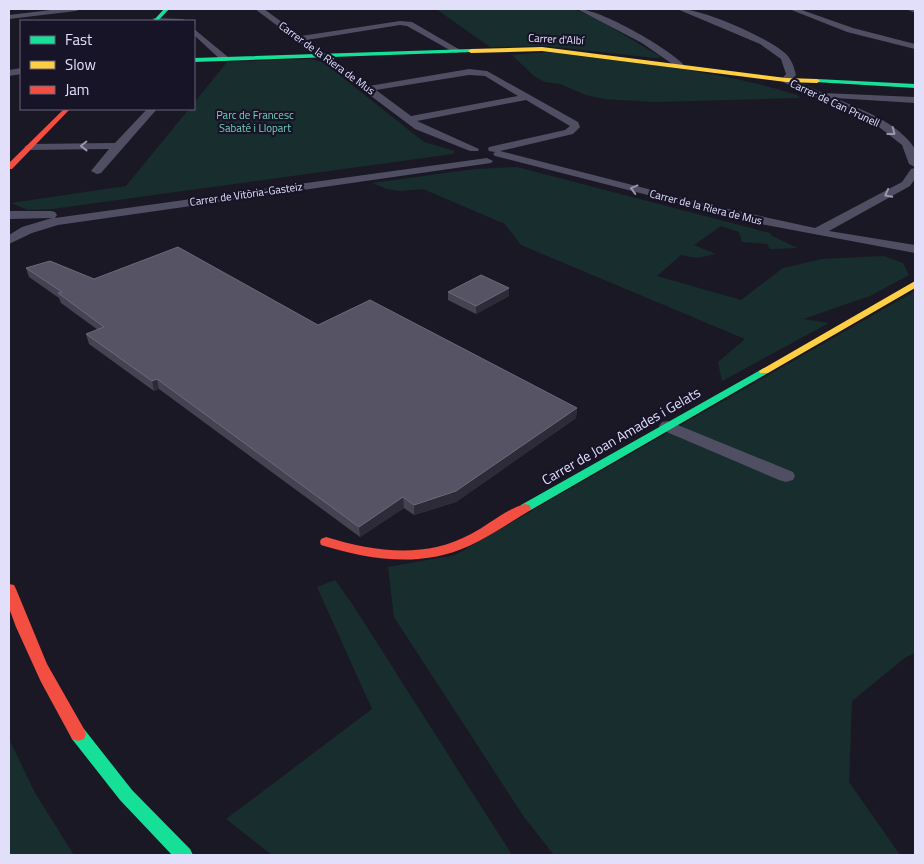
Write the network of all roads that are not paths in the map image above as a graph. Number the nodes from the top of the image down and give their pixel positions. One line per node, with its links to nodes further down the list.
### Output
1 (76, 9): 7 (street)
2 (258, 9): 13 (street, Carrer de la Riera de Mus)
3 (581, 9): 19 (street)
4 (681, 9): 20 (street, Carrer de Can Prunell)
5 (793, 9): 14 (street)
6 (910, 9): 8 (street)
7 (43, 11): 10 (street)
8 (915, 11)
9 (157, 16): 11 (street)
10 (9, 17)
11 (178, 20)
12 (195, 32): 17 (street)
13 (300, 39): 15 (street); 16 (street, Carrer de la Riera de Mus)
14 (915, 47)
15 (458, 51): 16 (street, Carrer d'Albí); 19 (street, Carrer d'Albí)
16 (324, 56): 17 (street, Carrer d'Albí); 22 (street, Carrer de la Riera de Mus)
17 (225, 59): 18 (street, Carrer d'Albí)
18 (195, 61)
19 (681, 66): 20 (street, Carrer d'Albí)
20 (786, 80): 21 (street, Carrer d'Albí); 23 (street, Carrer de Can Prunell)
21 (915, 86)
22 (367, 89): 24 (street); 28 (street, Carrer de la Riera de Mus)
23 (815, 94): 25 (street); 33 (street, Carrer de Can Prunell, one-way to 33)
24 (527, 97): 28 (street); 32 (street)
25 (915, 100)
26 (66, 110): 30 (street)
27 (151, 110): 29 (street)
28 (411, 119): 31 (street, Carrer de la Riera de Mus)
29 (118, 146): 30 (street, one-way to 30); 35 (street)
30 (29, 147): 34 (street)
31 (471, 153): 32 (street, Carrer de la Riera de Mus); 37 (street, Carrer de Vitòria-Gasteiz)
32 (493, 155): 38 (street, Carrer de la Riera de Mus, one-way to 32); 39 (street, Carrer de Vitòria-Gasteiz)
33 (915, 162)
34 (9, 167)
35 (97, 171)
36 (915, 171): 38 (street, one-way to 38)
37 (9, 215)
38 (817, 232): 40 (street, Carrer de la Riera de Mus)
39 (9, 240)
40 (915, 249)
41 (915, 284): 42 (street, Carrer de Joan Amades i Gelats)
42 (668, 426): 43 (street); 44 (street, Carrer de Joan Amades i Gelats)
43 (786, 476)
44 (326, 542)
45 (9, 589): 46 (street)
46 (184, 855)

